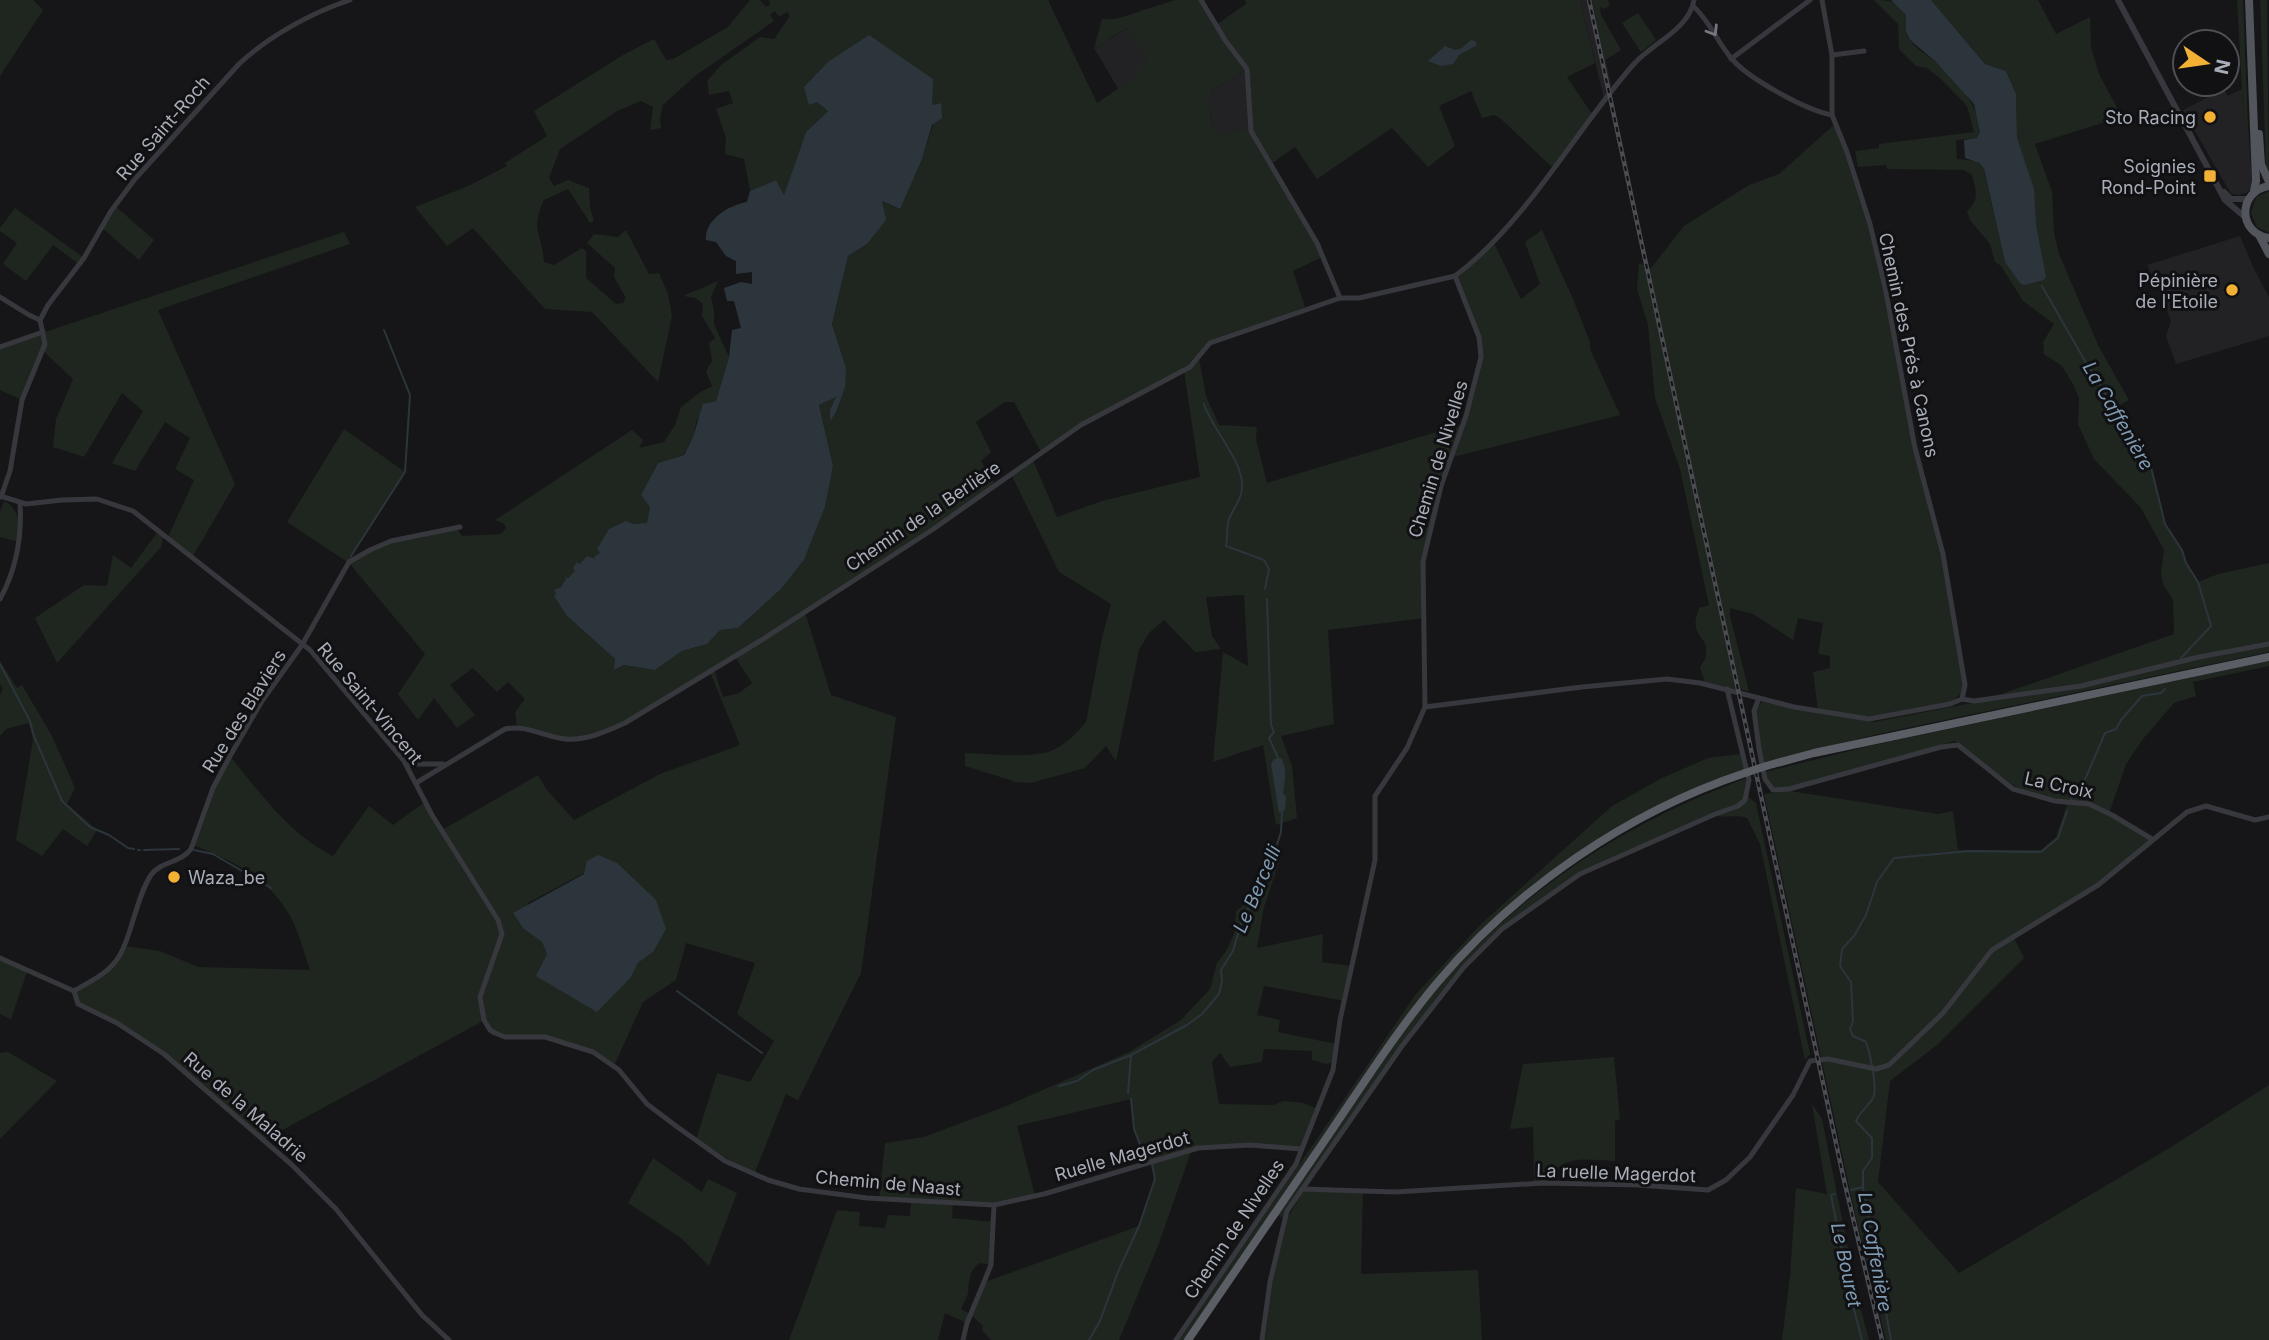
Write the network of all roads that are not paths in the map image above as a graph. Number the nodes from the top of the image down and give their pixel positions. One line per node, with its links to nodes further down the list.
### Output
1 (350, 0): 23 (street, Rue Saint-Roch)
2 (1201, 0): 22 (street)
3 (1810, 0): 11 (street)
4 (1822, 0): 10 (street, Chemin des Prés à Canons)
5 (2120, 0): 15 (street); 16 (street)
6 (2249, 0): 14 (main road)
7 (2254, 0): 13 (main road)
8 (1694, 3): 11 (street, one-way to 11); 20 (street)
9 (1864, 51): 10 (street)
10 (1832, 55): 12 (street, Chemin des Prés à Canons)
11 (1731, 59): 12 (street)
12 (1832, 115): 35 (street, Chemin des Prés à Canons)
13 (2269, 184): 14 (main road)
14 (2254, 191): 15 (main road)
15 (2248, 199): 16 (main road)
16 (2246, 218): 17 (main road)
17 (2259, 235): 18 (main road); 19 (main road)
18 (2269, 237)
19 (2269, 254)
20 (1455, 276): 22 (street, Chemin de la Berlière); 36 (street, Chemin de Nivelles)
21 (0, 297): 23 (street)
22 (1340, 298): 38 (street, Chemin de la Berlière)
23 (40, 320): 24 (street)
24 (43, 332): 25 (street); 26 (street)
25 (0, 348)
26 (1, 497): 27 (street, Rue Saint-Vincent)
27 (20, 503): 29 (street); 31 (street, Rue Saint-Vincent)
28 (460, 527): 31 (street, Rue des Blaviers)
29 (0, 599)
30 (2269, 644): 35 (street)
31 (302, 645): 37 (street, Rue Saint-Vincent); 45 (street, Rue des Blaviers)
32 (2269, 657): 53 (highway, bridge)
33 (1727, 689): 34 (street); 36 (street); 48 (street, Chemin de Nivelles)
34 (1759, 698): 35 (street); 43 (street, La Croix)
35 (1962, 699)
36 (1425, 707): 47 (street, Chemin de Nivelles)
37 (406, 764): 39 (street); 41 (street, Rue Saint-Vincent)
38 (446, 764): 39 (street); 40 (street, Chemin de la Berlière)
39 (416, 765): 40 (street)
40 (423, 779): 41 (street, Chemin de la Berlière)
41 (416, 783): 46 (street, Rue Saint-Vincent)
42 (2269, 817): 43 (street)
43 (2152, 839): 48 (street, La ruelle Magerdot)
44 (0, 958): 45 (street, Rue de la Maladrie)
45 (75, 990): 50 (street, Rue de la Maladrie)
46 (632, 1083): 49 (street, Chemin de Naast)
47 (1301, 1149): 49 (street, Ruelle Magerdot); 52 (street, Chemin de Nivelles)
48 (1302, 1189): 54 (street, Chemin de Nivelles)
49 (994, 1205): 51 (street)
50 (449, 1340)
51 (963, 1340)
52 (1176, 1340)
53 (1188, 1340)
54 (1262, 1340)

